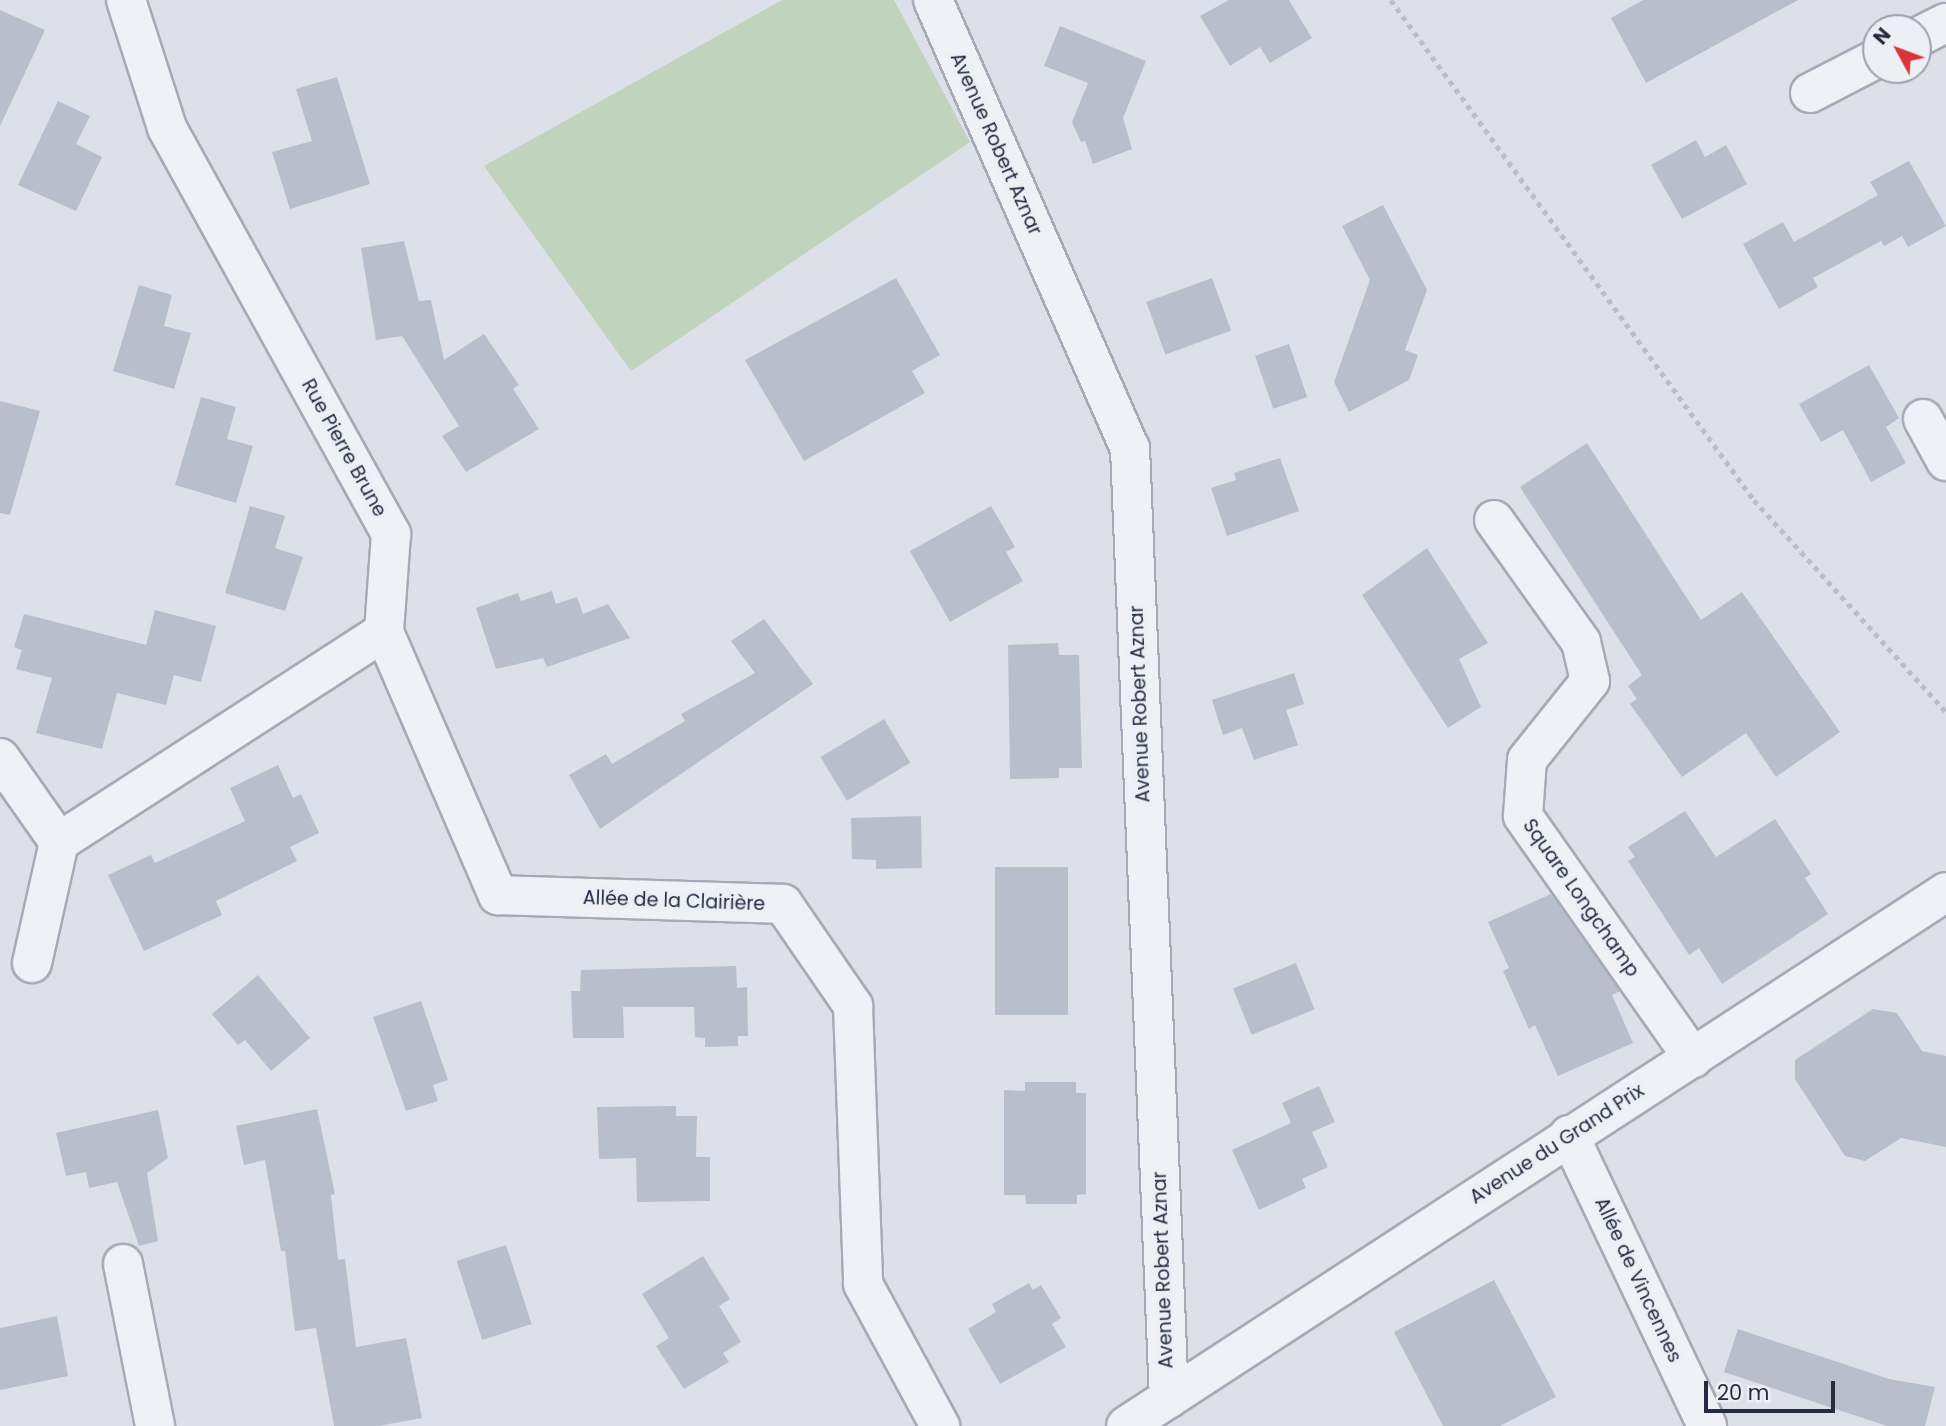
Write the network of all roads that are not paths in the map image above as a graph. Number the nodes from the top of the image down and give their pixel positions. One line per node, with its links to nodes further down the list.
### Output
1 (126, 0): 8 (street, Rue Pierre Brune)
2 (933, 0): 16 (street, Avenue Robert Aznar)
3 (1862, 66): 4 (street)
4 (1810, 93)
5 (1923, 419): 6 (street)
6 (1946, 461)
7 (1494, 520): 13 (street, Square Longchamp)
8 (384, 632): 10 (street); 18 (street, Allée de la Clairière)
9 (0, 758): 10 (street)
10 (59, 842): 12 (street)
11 (1946, 892): 13 (street, Avenue du Grand Prix)
12 (32, 963)
13 (1693, 1058): 14 (street, Avenue du Grand Prix)
14 (1569, 1135): 16 (street, Avenue du Grand Prix); 20 (street, Allée de Vincennes)
15 (123, 1264): 17 (street)
16 (1168, 1398): 19 (street)
17 (155, 1426)
18 (940, 1426)
19 (1126, 1426)
20 (1707, 1426)

